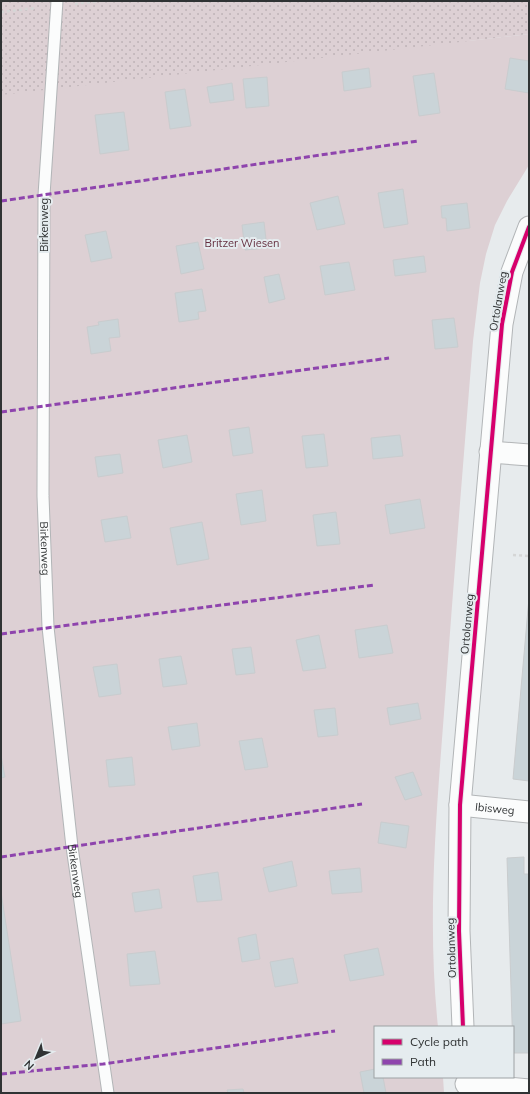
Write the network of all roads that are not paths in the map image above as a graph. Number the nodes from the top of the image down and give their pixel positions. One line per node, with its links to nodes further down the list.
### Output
1 (57, 4): 10 (lane, Birkenweg)
2 (529, 227): 3 (street, Ortolanweg)
3 (490, 452): 4 (street); 5 (street, Ortolanweg)
4 (529, 456)
5 (460, 805): 6 (street, Ibisweg); 7 (street, Ortolanweg)
6 (529, 812)
7 (463, 1026)
8 (466, 1085): 9 (street)
9 (529, 1090)
10 (108, 1093)

